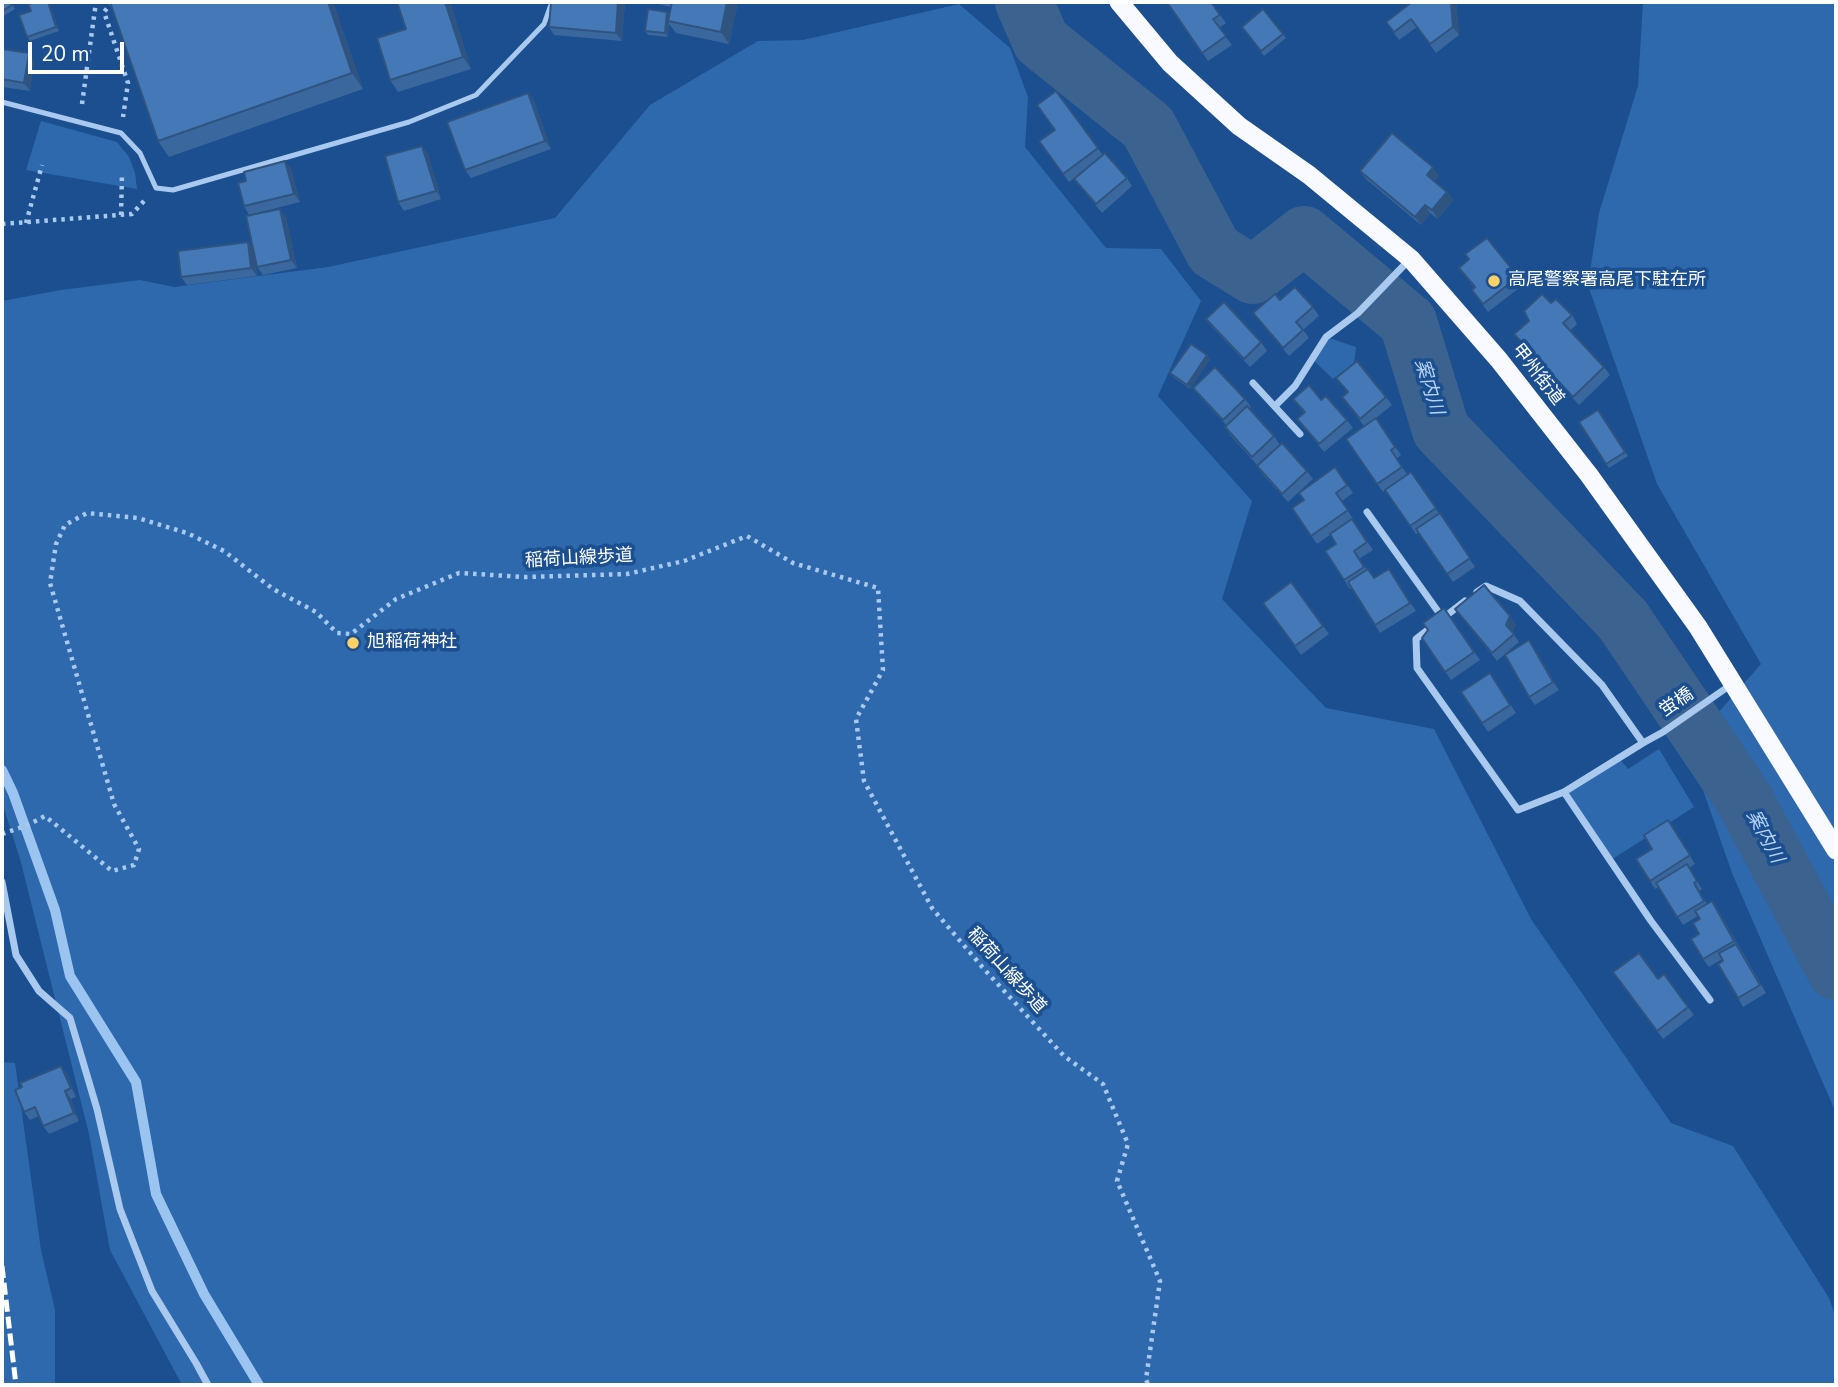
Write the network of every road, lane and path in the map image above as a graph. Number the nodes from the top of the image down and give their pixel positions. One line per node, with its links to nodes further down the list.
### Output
1 (96, 2): 6 (path)
2 (112, 2): 7 (path)
3 (552, 2): 10 (lane)
4 (1119, 2): 14 (highway, 甲州街道)
5 (2, 102): 6 (lane)
6 (80, 122): 7 (lane)
7 (121, 133): 10 (lane)
8 (42, 165): 13 (path)
9 (122, 174): 11 (path)
10 (156, 188): 11 (path)
11 (121, 215): 13 (path)
12 (2, 223): 13 (path)
13 (26, 223)
14 (1411, 259): 16 (street); 20 (highway, 甲州街道)
15 (1253, 383): 16 (street)
16 (1275, 407): 17 (street)
17 (1300, 434)
18 (1367, 512): 19 (street)
19 (1443, 618): 21 (street); 22 (street, 蛍橋)
20 (1732, 684): 21 (street, 蛍橋); 24 (highway, 甲州街道)
21 (1643, 743): 22 (street, 蛍橋)
22 (1564, 792): 26 (street)
23 (2, 834): 28 (path, 稲荷山線歩道)
24 (1836, 850)
25 (2, 882): 27 (street)
26 (1710, 1000)
27 (208, 1385)
28 (1148, 1385)

